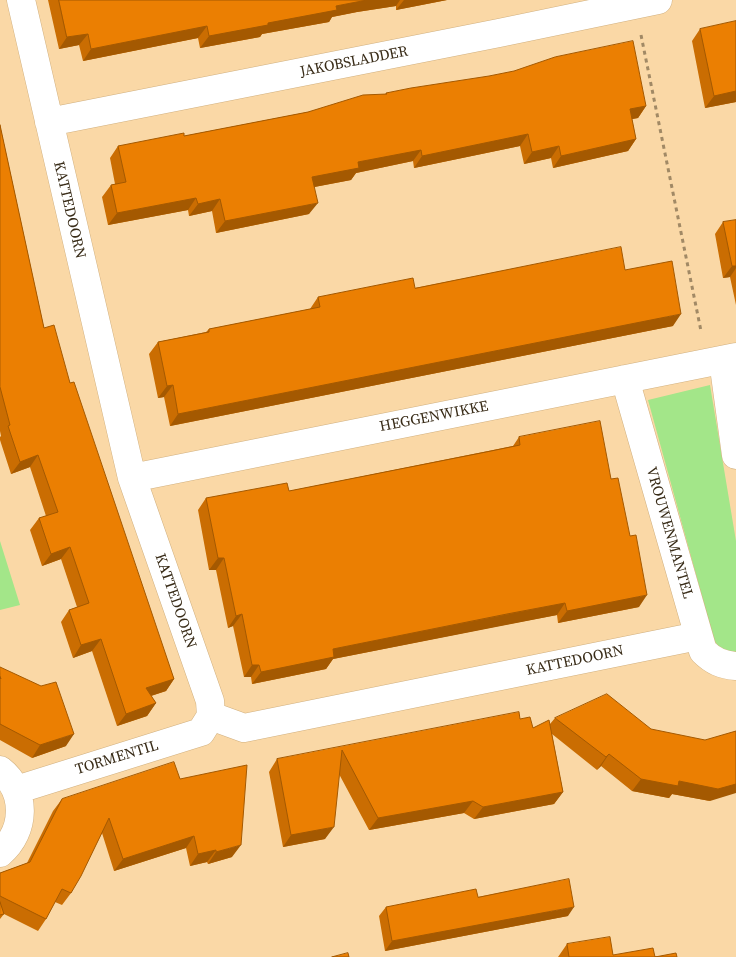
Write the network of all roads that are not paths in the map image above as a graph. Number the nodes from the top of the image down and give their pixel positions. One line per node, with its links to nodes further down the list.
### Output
1 (21, 0): 3 (street, KATTEDOORN)
2 (642, 2): 3 (street, JAKOBSLADDER)
3 (49, 122): 7 (street, KATTEDOORN)
4 (722, 360): 5 (street, HEGGENWIKKE); 6 (street)
5 (625, 379): 7 (street, HEGGENWIKKE); 8 (street, VROUWENMANTEL)
6 (736, 455)
7 (132, 478): 10 (street, KATTEDOORN)
8 (698, 636): 9 (street, VROUWENMANTEL); 10 (street, KATTEDOORN)
9 (736, 666)
10 (210, 716): 11 (street, TORMENTIL)
11 (8, 780): 12 (street, TORMENTIL)
12 (0, 853)

